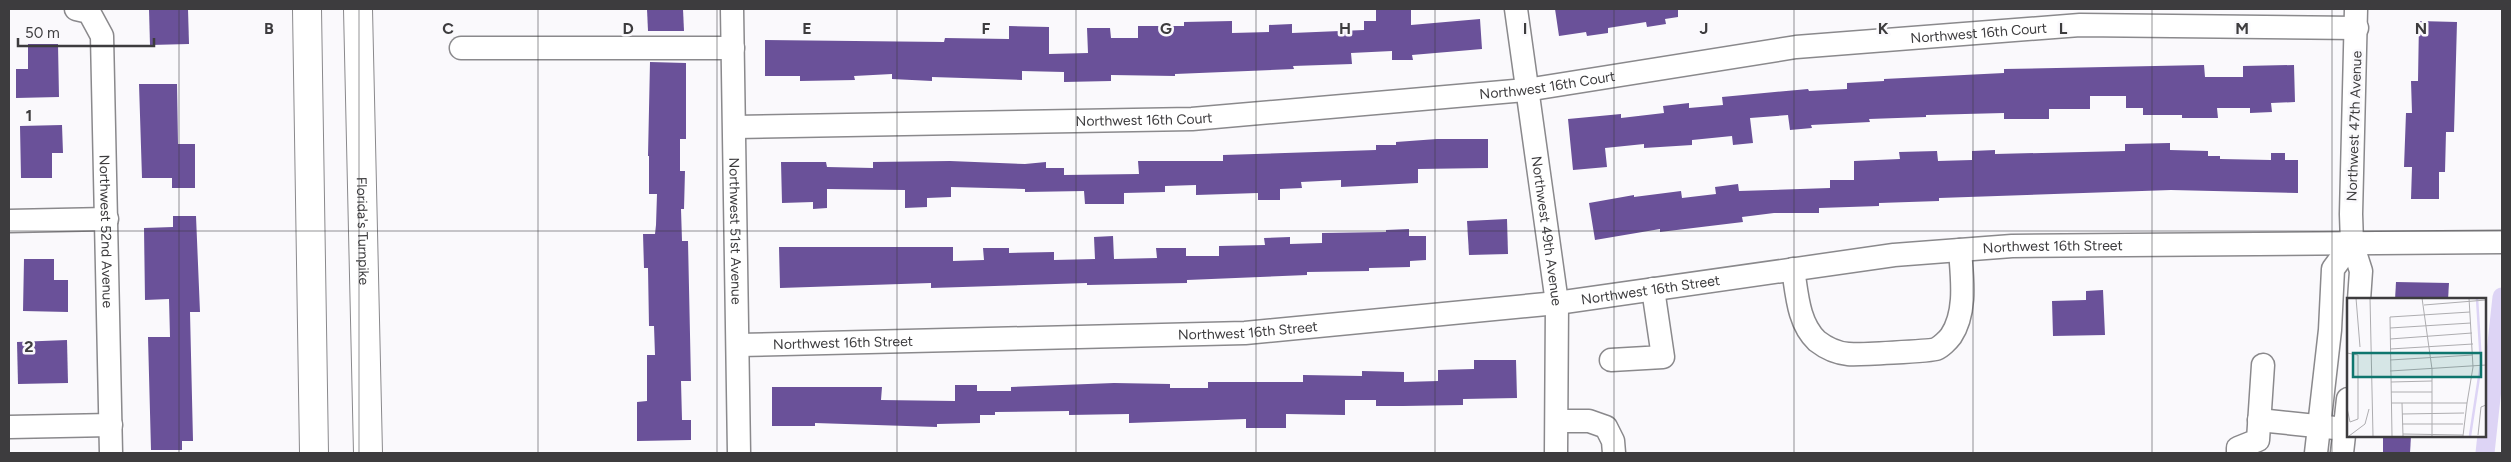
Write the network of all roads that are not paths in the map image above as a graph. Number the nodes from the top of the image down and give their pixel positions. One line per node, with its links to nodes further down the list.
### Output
1 (307, 9): 31 (highway)
2 (358, 9): 32 (highway, Florida's Turnpike)
3 (732, 9): 8 (street, Northwest 51st Avenue)
4 (1516, 9): 9 (street, Northwest 49th Avenue)
5 (82, 11): 11 (street, Northwest 52nd Avenue)
6 (2357, 18): 9 (street, Northwest 16th Court); 14 (street, Northwest 47th Avenue)
7 (461, 48): 8 (street)
8 (733, 48): 10 (street, Northwest 51st Avenue)
9 (1526, 90): 10 (street, Northwest 16th Court); 19 (street, Northwest 49th Avenue)
10 (736, 127): 20 (street, Northwest 51st Avenue)
11 (107, 219): 12 (street); 25 (street, Northwest 52nd Avenue)
12 (9, 221)
13 (2502, 242): 14 (street, Northwest 16th Street)
14 (2352, 243): 15 (street, Northwest 16th Street); 18 (street, Northwest 47th Avenue); 27 (street)
15 (1960, 250): 16 (street, Northwest 16th Street); 16 (street)
16 (1793, 270): 17 (street, Northwest 16th Street)
17 (1653, 289): 19 (street, Northwest 16th Street); 21 (street)
18 (2359, 298)
19 (1557, 303): 20 (street, Northwest 16th Street); 24 (street, Northwest 49th Avenue)
20 (738, 346): 33 (street, Northwest 51st Avenue)
21 (1611, 360)
22 (2263, 364): 29 (street)
23 (2347, 409): 28 (street)
24 (1556, 421): 34 (street, Northwest 49th Avenue); 35 (street)
25 (111, 424): 26 (street); 30 (street, Northwest 52nd Avenue)
26 (9, 427)
27 (2320, 427): 28 (street); 29 (street); 37 (street)
28 (2345, 429): 38 (street)
29 (2261, 438): 36 (street)
30 (111, 453)
31 (314, 453)
32 (368, 453)
33 (739, 453)
34 (1556, 453)
35 (1614, 453)
36 (2238, 453)
37 (2316, 453)
38 (2342, 453)

